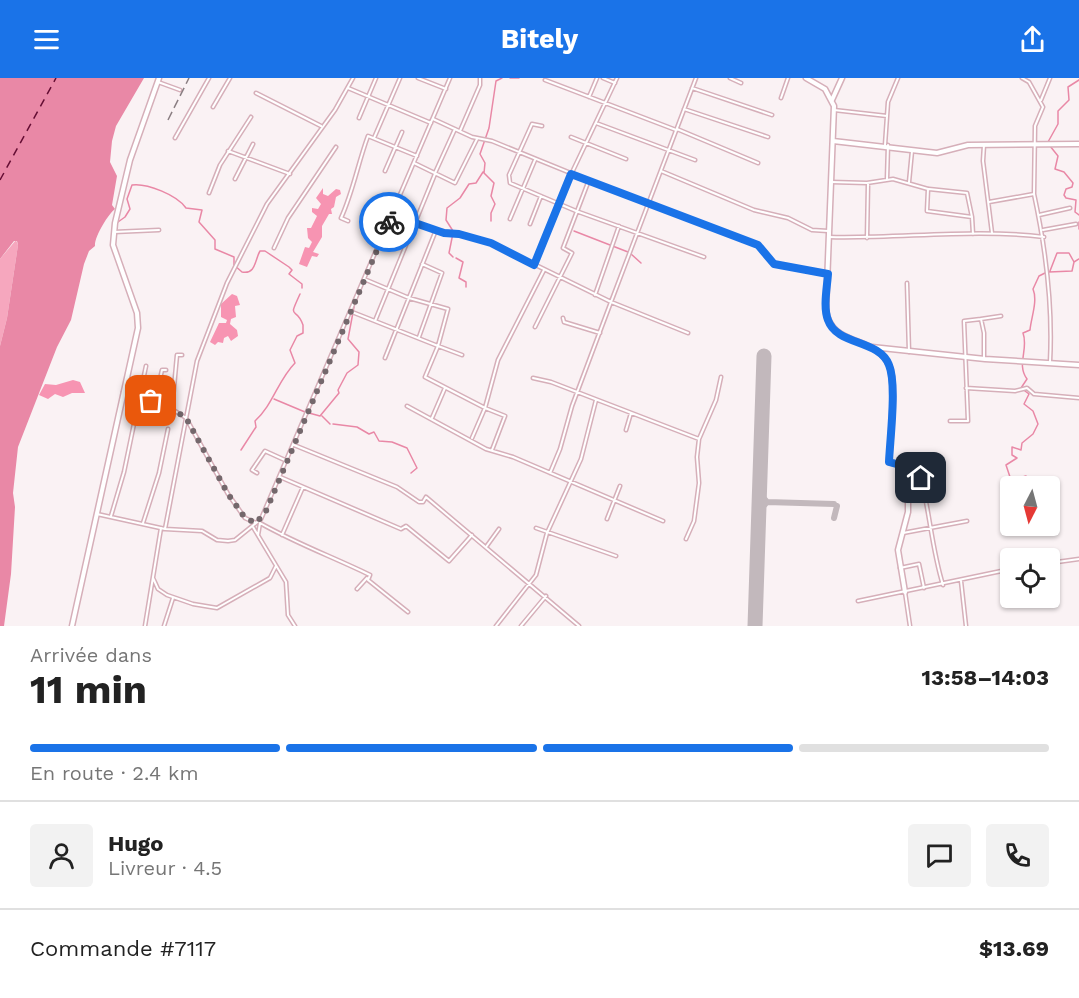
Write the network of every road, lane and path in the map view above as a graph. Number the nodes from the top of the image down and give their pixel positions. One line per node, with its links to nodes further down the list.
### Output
1 (209, 78): 54 (street)
2 (230, 78): 37 (street)
3 (353, 78): 25 (street)
4 (376, 78): 30 (street)
5 (400, 78): 36 (street)
6 (418, 78): 20 (street)
7 (450, 78): 28 (street)
8 (480, 78): 50 (street)
9 (597, 78): 31 (street)
10 (603, 78): 23 (street)
11 (617, 78): 23 (street)
12 (696, 78): 26 (street)
13 (730, 78): 24 (street)
14 (788, 78): 32 (street)
15 (806, 78): 33 (street)
16 (842, 78): 33 (street)
17 (898, 78): 41 (street)
18 (1022, 78): 34 (street)
19 (1050, 78): 34 (street)
20 (424, 79): 28 (street)
21 (158, 80): 27 (street); 110 (street)
22 (545, 80): 31 (street)
23 (615, 83): 35 (street)
24 (741, 83)
25 (348, 88): 30 (street); 46 (street)
26 (692, 88): 38 (street); 40 (street)
27 (180, 90)
28 (446, 90): 44 (street)
29 (256, 93): 46 (street)
30 (368, 96): 36 (street); 43 (street)
31 (589, 97): 35 (street)
32 (781, 98)
33 (832, 100): 39 (street)
34 (1041, 100): 60 (street)
35 (605, 103): 45 (street); 49 (street)
36 (389, 105): 44 (street); 55 (street)
37 (213, 107)
38 (684, 109): 49 (street); 53 (street)
39 (834, 110): 41 (street); 57 (street)
40 (772, 115)
41 (887, 116): 62 (street)
42 (251, 117): 68 (street)
43 (359, 118)
44 (432, 121): 48 (street); 70 (street)
45 (596, 123): 58 (street); 67 (street)
46 (321, 126): 80 (street)
47 (542, 126): 69 (street)
48 (455, 129): 50 (street); 79 (street)
49 (676, 130): 67 (street); 76 (street)
50 (460, 131): 56 (street)
51 (402, 132): 65 (street)
52 (571, 137): 58 (street)
53 (768, 137)
54 (175, 138)
55 (374, 138): 65 (street); 102 (street)
56 (479, 139): 69 (street); 79 (street)
57 (833, 141): 62 (street); 85 (street)
58 (587, 143): 72 (street); 81 (street)
59 (253, 144): 71 (street)
60 (1036, 144): 61 (street); 63 (street); 91 (street)
61 (1079, 144)
62 (886, 145): 66 (street); 83 (street)
63 (984, 145): 66 (street); 94 (street)
64 (336, 147): 117 (street)
65 (395, 147): 70 (street); 77 (street)
66 (913, 148): 87 (street)
67 (668, 150): 74 (street); 78 (street)
68 (228, 152): 71 (street); 90 (street)
69 (518, 153): 73 (street); 88 (street)
70 (417, 156): 75 (street)
71 (246, 159): 80 (street); 82 (street)
72 (626, 159)
73 (535, 160): 81 (street); 88 (street)
74 (695, 160)
75 (414, 163): 79 (street); 98 (street)
76 (758, 163)
77 (385, 171)
78 (661, 171): 93 (street); 113 (street)
79 (435, 173): 103 (street)
80 (290, 174): 169 (street)
81 (571, 174): 84 (street); 95 (street)
82 (235, 179)
83 (887, 179): 85 (street); 87 (street)
84 (589, 180): 93 (street); 97 (street)
85 (831, 182): 113 (street)
86 (868, 183): 116 (street)
87 (909, 183): 89 (street)
88 (524, 189): 92 (street); 101 (street)
89 (928, 189): 100 (street); 100 (street)
90 (209, 193)
91 (1035, 194): 94 (street); 99 (street)
92 (541, 196): 95 (street); 104 (street)
93 (648, 202): 111 (street); 122 (street)
94 (989, 202): 112 (street)
95 (558, 204): 97 (street); 120 (street)
96 (1070, 208): 99 (street)
97 (576, 211): 106 (street); 123 (street)
98 (392, 215): 103 (street); 124 (street)
99 (1039, 215): 109 (street)
100 (972, 217): 114 (street)
101 (510, 219)
102 (348, 221)
103 (415, 223): 108 (street); 126 (street)
104 (530, 224)
105 (1076, 224): 109 (street)
106 (619, 226): 111 (street); 127 (street)
107 (159, 230): 110 (street)
108 (436, 230): 119 (street); 120 (street)
109 (1043, 230): 115 (street)
110 (114, 232): 159 (street)
111 (636, 232): 118 (street); 129 (street)
112 (993, 233): 114 (street); 115 (street)
113 (829, 234): 116 (street); 122 (street)
114 (973, 234): 116 (street)
115 (1044, 237): 151 (street)
116 (867, 238)
117 (274, 248)
118 (704, 257)
119 (422, 264): 128 (street); 130 (street)
120 (534, 265): 121 (street)
121 (544, 270): 123 (street); 166 (street)
122 (828, 274): 142 (street)
123 (560, 278): 127 (street); 136 (street)
124 (364, 279): 126 (street); 131 (street)
125 (907, 283): 144 (street)
126 (388, 289): 128 (street); 135 (street)
127 (595, 295): 129 (street)
128 (409, 298): 130 (street); 137 (street)
129 (611, 302): 138 (street); 139 (street)
130 (430, 304): 140 (street); 141 (street)
131 (351, 312): 135 (street); 176 (street)
132 (1000, 316): 134 (street)
133 (563, 318): 138 (street)
134 (981, 319): 148 (street); 150 (street)
135 (375, 321): 137 (street)
136 (535, 327)
137 (396, 330): 140 (street); 149 (street)
138 (600, 333): 160 (street)
139 (688, 333)
140 (418, 338): 141 (street)
141 (438, 346): 146 (street); 157 (street)
142 (868, 347): 143 (street); 147 (street)
143 (886, 349): 144 (street); 147 (street)
144 (909, 351): 148 (street)
145 (182, 355): 167 (street)
146 (462, 355)
147 (882, 356): 182 (street)
148 (967, 357): 150 (street); 158 (street)
149 (385, 358)
150 (984, 359): 151 (street)
151 (1050, 362): 152 (street)
152 (1079, 364)
153 (146, 366): 161 (street)
154 (166, 370): 164 (street)
155 (721, 377): 175 (street)
156 (533, 378): 160 (street)
157 (445, 388): 166 (street); 170 (street)
158 (966, 388): 162 (street); 171 (street)
159 (123, 392): 161 (street); 187 (street)
160 (577, 393): 163 (street); 180 (street)
161 (140, 398): 164 (street); 188 (street)
162 (1079, 398)
163 (596, 400): 168 (street); 183 (street)
164 (155, 403): 167 (street)
165 (407, 406): 170 (street)
166 (484, 408): 174 (street); 177 (street)
167 (172, 409): 169 (street)
168 (631, 413): 173 (street); 175 (street)
169 (186, 418): 193 (street); 195 (street)
170 (432, 418): 174 (street)
171 (951, 421)
172 (168, 429): 192 (street)
173 (626, 430)
174 (471, 439): 177 (street)
175 (699, 439): 204 (street)
176 (294, 445): 178 (street); 203 (street)
177 (492, 450): 180 (street)
178 (287, 461): 179 (street); 181 (street)
179 (257, 473)
180 (550, 473): 183 (street)
181 (280, 477): 185 (street); 193 (street)
182 (908, 480): 197 (street); 200 (street)
183 (572, 483): 186 (street); 199 (street)
184 (620, 486): 186 (street)
185 (303, 487): 202 (street); 203 (street)
186 (615, 500): 189 (street); 190 (street)
187 (97, 514): 188 (street); 224 (street)
188 (111, 516): 192 (street)
189 (607, 519)
190 (663, 521)
191 (967, 521): 197 (street)
192 (143, 523): 195 (street)
193 (258, 523): 194 (street); 201 (street); 202 (street)
194 (252, 526): 195 (street); 201 (street)
195 (163, 528): 212 (street)
196 (536, 528): 199 (street)
197 (931, 528): 200 (street); 216 (street)
198 (499, 530): 205 (street)
199 (547, 532): 206 (street); 215 (street)
200 (902, 533): 210 (street)
201 (258, 535): 209 (street)
202 (282, 535): 213 (street)
203 (472, 535): 205 (street)
204 (686, 539)
205 (486, 547): 215 (street)
206 (616, 556)
207 (1079, 559): 208 (street)
208 (1060, 562)
209 (276, 566): 221 (street); 227 (street)
210 (900, 568): 217 (street); 219 (street)
211 (1000, 572): 214 (street)
212 (153, 578): 221 (street); 225 (street)
213 (367, 578): 218 (street); 223 (street)
214 (961, 581): 216 (street); 232 (street)
215 (530, 584): 220 (street); 228 (street)
216 (943, 585): 217 (street)
217 (924, 588): 219 (street)
218 (357, 589)
219 (904, 592): 222 (street); 231 (street)
220 (546, 596): 229 (street); 230 (street)
221 (173, 598): 226 (street)
222 (858, 601)
223 (408, 612)
224 (72, 626)
225 (145, 626)
226 (164, 626)
227 (295, 626)
228 (496, 626)
229 (521, 626)
230 (579, 626)
231 (910, 626)
232 (966, 626)

